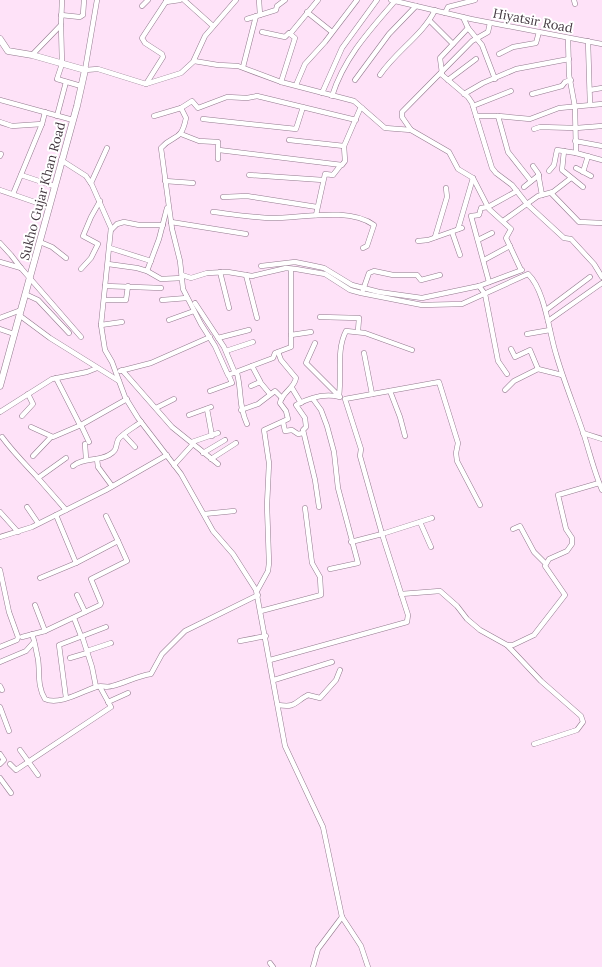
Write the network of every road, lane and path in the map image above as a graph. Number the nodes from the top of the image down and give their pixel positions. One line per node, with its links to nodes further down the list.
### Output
1 (62, 0): 21 (street)
2 (84, 0): 21 (street)
3 (97, 0): 47 (street, Sukho Gujar Khan Road)
4 (148, 0): 16 (street)
5 (180, 0): 15 (street)
6 (184, 0): 28 (street)
7 (236, 0): 28 (street)
8 (259, 0): 22 (street)
9 (285, 0): 22 (street)
10 (318, 0): 19 (street)
11 (357, 0): 31 (street)
12 (378, 0): 62 (street)
13 (393, 0): 17 (street, Hiyatsir Road); 65 (street)
14 (475, 0): 20 (street)
15 (167, 1): 56 (street)
16 (142, 6)
17 (416, 6): 18 (street, Hiyatsir Road); 51 (street)
18 (435, 10): 20 (street, Hiyatsir Road); 25 (street)
19 (307, 12): 31 (street); 33 (street)
20 (445, 13): 23 (street, Hiyatsir Road)
21 (61, 15): 27 (street)
22 (258, 16): 24 (street); 46 (street)
23 (463, 17): 26 (street, Hiyatsir Road); 29 (street)
24 (247, 19)
25 (430, 21): 38 (street); 49 (street)
26 (490, 23): 32 (street, Hiyatsir Road); 34 (street)
27 (61, 25): 41 (street); 45 (street)
28 (213, 26): 44 (street)
29 (468, 28): 34 (street); 38 (street)
30 (262, 32): 33 (street)
31 (332, 32): 57 (street)
32 (540, 32): 35 (street, Hiyatsir Road); 40 (street)
33 (290, 34): 55 (street)
34 (476, 37): 48 (street); 50 (street)
35 (568, 38): 37 (street, Hiyatsir Road); 43 (street)
36 (0, 39): 41 (main road)
37 (588, 41): 39 (street, Hiyatsir Road); 60 (street)
38 (453, 44): 48 (street)
39 (602, 44)
40 (499, 54)
41 (32, 55): 45 (main road)
42 (476, 59): 52 (street)
43 (568, 59): 50 (street); 53 (street)
44 (194, 61): 46 (street); 56 (street)
45 (62, 64): 47 (main road); 54 (street)
46 (242, 67): 55 (street)
47 (85, 70): 56 (street); 58 (main road, Sukho Gujar Khan Road)
48 (441, 73): 52 (street); 87 (street)
49 (380, 75)
50 (495, 79): 63 (street)
51 (355, 80)
52 (448, 80): 63 (street)
53 (571, 80): 64 (street); 71 (street)
54 (66, 82): 58 (street); 75 (street)
55 (281, 82): 57 (street)
56 (146, 84)
57 (296, 85): 62 (street)
58 (81, 86): 80 (main road, Sukho Gujar Khan Road)
59 (602, 88): 60 (street)
60 (590, 90): 68 (street)
61 (511, 92): 69 (street)
62 (322, 93): 65 (street)
63 (464, 94): 69 (street)
64 (532, 94)
65 (332, 96): 73 (street)
66 (0, 100): 74 (street)
67 (602, 104): 68 (street)
68 (590, 105): 71 (street)
69 (474, 106): 77 (street)
70 (303, 107): 72 (street); 79 (street); 81 (street)
71 (575, 107): 78 (street); 85 (street)
72 (181, 108): 76 (street); 88 (street)
73 (362, 108): 81 (street); 87 (street)
74 (45, 112): 75 (street); 83 (street)
75 (57, 116): 80 (street)
76 (154, 116)
77 (476, 116): 78 (street); 122 (street)
78 (498, 116): 114 (street)
79 (203, 119)
80 (73, 120): 99 (main road, Sukho Gujar Khan Road)
81 (356, 120): 91 (street)
82 (0, 122): 83 (street)
83 (42, 124): 106 (street)
84 (602, 126): 85 (street)
85 (576, 128): 86 (street); 90 (street)
86 (534, 129)
87 (411, 130): 110 (street)
88 (181, 134): 94 (street); 113 (street)
89 (289, 140): 91 (street)
90 (575, 141): 92 (street); 96 (street)
91 (344, 146): 101 (street)
92 (602, 146)
93 (107, 148): 115 (street)
94 (219, 150): 98 (street); 101 (street)
95 (564, 151): 96 (street); 104 (street); 111 (street)
96 (576, 153): 97 (street)
97 (588, 156): 100 (street); 105 (street)
98 (218, 159)
99 (61, 160): 115 (street); 117 (main road, Sukho Gujar Khan Road)
100 (602, 160)
101 (340, 166): 112 (street)
102 (533, 166): 108 (street)
103 (576, 168): 105 (street)
104 (549, 171)
105 (583, 172): 109 (street)
106 (20, 175): 117 (street); 124 (street)
107 (249, 175): 112 (street)
108 (539, 175): 114 (street); 125 (street)
109 (591, 176)
110 (472, 178): 132 (street); 140 (street)
111 (571, 178): 119 (street); 123 (street)
112 (323, 180): 131 (street)
113 (165, 181): 116 (street); 129 (street)
114 (531, 181): 118 (street)
115 (91, 183): 127 (street)
116 (193, 183)
117 (54, 186): 130 (main road, Sukho Gujar Khan Road)
118 (524, 187)
119 (583, 187)
120 (446, 188): 143 (street)
121 (0, 190): 124 (street)
122 (517, 191): 128 (street); 132 (street)
123 (551, 193): 125 (street); 137 (street)
124 (13, 194): 130 (street)
125 (542, 195): 128 (street)
126 (223, 197): 131 (street)
127 (100, 201): 139 (street); 160 (street)
128 (527, 204): 135 (street); 170 (street)
129 (168, 205): 136 (street); 138 (street)
130 (49, 207): 146 (main road, Sukho Gujar Khan Road)
131 (317, 207): 134 (street)
132 (488, 207): 135 (street); 144 (street)
133 (213, 212): 134 (street)
134 (316, 215): 150 (street)
135 (503, 221): 148 (street)
136 (171, 222): 142 (street); 167 (street)
137 (602, 223)
138 (163, 225): 139 (street); 153 (street)
139 (111, 230): 149 (street)
140 (452, 232): 143 (street); 151 (street)
141 (492, 233): 144 (street)
142 (246, 234)
143 (435, 237): 145 (street)
144 (478, 240): 154 (street)
145 (418, 241)
146 (40, 242): 152 (street); 171 (main road, Sukho Gujar Khan Road)
147 (0, 243): 159 (street)
148 (510, 246): 154 (street); 164 (street)
149 (110, 248): 153 (street); 156 (street)
150 (363, 248)
151 (460, 255)
152 (66, 258)
153 (151, 260): 162 (street)
154 (484, 260): 172 (street)
155 (0, 262): 159 (street)
156 (108, 264): 162 (street); 174 (street)
157 (261, 266): 158 (street)
158 (285, 266): 161 (street); 165 (street); 168 (street)
159 (21, 268): 171 (street)
160 (81, 268)
161 (292, 269): 168 (street); 204 (street)
162 (147, 271): 167 (street)
163 (220, 272): 165 (street); 167 (street); 185 (street)
164 (524, 272): 172 (street); 179 (street); 186 (street)
165 (246, 275): 191 (street)
166 (440, 275): 178 (street)
167 (183, 276): 181 (street)
168 (333, 277): 178 (street)
169 (590, 277): 186 (street)
170 (602, 277)
171 (30, 278): 180 (main road, Sukho Gujar Khan Road); 205 (street)
172 (489, 282): 176 (street)
173 (602, 283): 193 (street)
174 (105, 286): 175 (street); 182 (street)
175 (128, 286): 177 (street); 182 (street)
176 (480, 286): 178 (street); 179 (street)
177 (161, 288)
178 (362, 291): 179 (street)
179 (484, 293): 221 (street)
180 (25, 294): 187 (main road, Sukho Gujar Khan Road); 201 (street)
181 (187, 298): 183 (street); 188 (street)
182 (104, 300): 195 (street)
183 (162, 300)
184 (195, 303): 188 (street)
185 (229, 308)
186 (546, 310): 193 (street)
187 (20, 313): 190 (street); 202 (main road, Sukho Gujar Khan Road); 216 (street)
188 (198, 314): 192 (street); 206 (street); 207 (street)
189 (320, 316): 199 (street)
190 (0, 318)
191 (257, 318)
192 (169, 320)
193 (548, 321): 198 (street)
194 (122, 322): 195 (street)
195 (101, 325): 219 (street)
196 (0, 329): 202 (street)
197 (249, 330): 207 (street)
198 (550, 330): 203 (street); 222 (street)
199 (358, 331): 211 (street); 235 (street)
200 (311, 332): 204 (street)
201 (69, 333)
202 (14, 334): 226 (main road, Sukho Gujar Khan Road)
203 (527, 334)
204 (291, 335): 212 (street)
205 (81, 337)
206 (210, 338): 213 (street); 218 (street)
207 (218, 338): 213 (street)
208 (253, 342): 213 (street)
209 (315, 343): 235 (street)
210 (510, 349): 217 (street)
211 (412, 350)
212 (278, 352): 215 (street); 228 (street)
213 (224, 353): 220 (street); 220 (street)
214 (364, 353): 234 (street)
215 (252, 366): 220 (street); 225 (street)
216 (97, 368): 223 (street); 224 (street)
217 (538, 369): 222 (street); 229 (street)
218 (122, 370): 219 (street); 242 (street)
219 (115, 372): 224 (street)
220 (233, 374): 230 (street); 243 (street)
221 (507, 374)
222 (562, 375): 254 (street)
223 (56, 378): 232 (street); 250 (street)
224 (119, 381): 237 (street)
225 (260, 382): 227 (street); 233 (street)
226 (0, 386)
227 (251, 386)
228 (292, 388): 236 (street); 241 (street)
229 (505, 390)
230 (210, 391)
231 (390, 391): 234 (street); 257 (street); 279 (street)
232 (28, 394): 244 (street); 246 (street)
233 (270, 394): 236 (street); 243 (street)
234 (372, 394): 240 (street)
235 (339, 396): 239 (street); 240 (street)
236 (282, 398): 248 (street)
237 (127, 399): 247 (street); 250 (street)
238 (174, 399): 242 (street)
239 (313, 399): 241 (street); 297 (street)
240 (345, 399): 294 (street)
241 (301, 403): 253 (street)
242 (156, 408): 262 (street)
243 (241, 410): 249 (street)
244 (0, 412)
245 (190, 415): 256 (street)
246 (22, 416)
247 (141, 422): 255 (street); 267 (street)
248 (283, 422): 253 (street); 305 (street)
249 (247, 424)
250 (81, 425): 259 (street); 269 (street)
251 (31, 427): 259 (street)
252 (218, 433): 256 (street)
253 (303, 433): 282 (street)
254 (583, 433): 260 (street); 276 (street)
255 (124, 435): 264 (street); 270 (street)
256 (212, 436): 262 (street)
257 (405, 436)
258 (2, 437): 275 (street)
259 (51, 437): 266 (street)
260 (602, 439)
261 (225, 440): 265 (street)
262 (192, 443): 265 (street); 273 (street)
263 (236, 443): 271 (street)
264 (135, 447)
265 (203, 452): 271 (street)
266 (33, 456)
267 (168, 456): 273 (street); 277 (street)
268 (66, 458): 275 (street)
269 (86, 459): 270 (street); 274 (street)
270 (97, 459): 277 (street)
271 (211, 459): 272 (street)
272 (218, 464)
273 (174, 465): 287 (street)
274 (73, 466)
275 (38, 478): 283 (street)
276 (599, 483): 278 (street); 300 (street)
277 (112, 486): 283 (street)
278 (602, 490)
279 (480, 505)
280 (27, 507): 291 (street)
281 (305, 508): 312 (street)
282 (319, 508)
283 (66, 510): 286 (street)
284 (234, 511): 287 (street)
285 (0, 512): 293 (street)
286 (56, 514): 291 (street); 299 (street)
287 (204, 514): 305 (street)
288 (106, 516): 296 (street)
289 (432, 518): 290 (street)
290 (420, 522): 294 (street); 298 (street)
291 (38, 523): 293 (street)
292 (513, 529): 300 (street)
293 (18, 532): 295 (street)
294 (382, 534): 297 (street); 306 (street)
295 (0, 537)
296 (118, 541): 299 (street); 311 (street)
297 (351, 542): 301 (street)
298 (431, 547)
299 (76, 563): 304 (street)
300 (545, 563): 323 (street)
301 (330, 569)
302 (0, 570): 303 (street)
303 (1, 578): 308 (street)
304 (40, 578)
305 (257, 593): 312 (street); 332 (street)
306 (401, 594): 323 (street); 327 (street)
307 (78, 595): 311 (street)
308 (5, 597): 309 (street); 324 (street)
309 (0, 598)
310 (35, 605): 315 (street)
311 (85, 612): 313 (street)
312 (261, 612): 318 (street)
313 (74, 618): 315 (street); 317 (street)
314 (106, 627): 317 (street)
315 (45, 631): 316 (street)
316 (32, 634): 319 (street); 320 (street)
317 (81, 636): 325 (street); 334 (street)
318 (266, 636): 321 (street); 327 (street)
319 (22, 637)
320 (34, 641): 328 (street); 334 (street)
321 (240, 641)
322 (111, 643): 325 (street)
323 (507, 645): 339 (street)
324 (0, 647)
325 (87, 652): 326 (street); 332 (street)
326 (70, 658)
327 (270, 660): 331 (street)
328 (0, 662)
329 (332, 662): 331 (street)
330 (340, 670): 336 (street)
331 (274, 680): 336 (street)
332 (98, 687): 334 (street); 335 (street)
333 (128, 693): 335 (street)
334 (66, 698)
335 (108, 702): 342 (street)
336 (278, 705): 350 (street)
337 (0, 707): 338 (street)
338 (9, 730)
339 (534, 744)
340 (20, 750): 342 (street)
341 (0, 754): 343 (street)
342 (29, 762): 344 (street); 345 (street)
343 (0, 764)
344 (10, 764)
345 (38, 775)
346 (0, 778): 347 (street)
347 (5, 785): 348 (street); 349 (street)
348 (0, 789)
349 (11, 792)
350 (342, 917): 351 (street); 352 (street)
351 (313, 967)
352 (368, 967)

